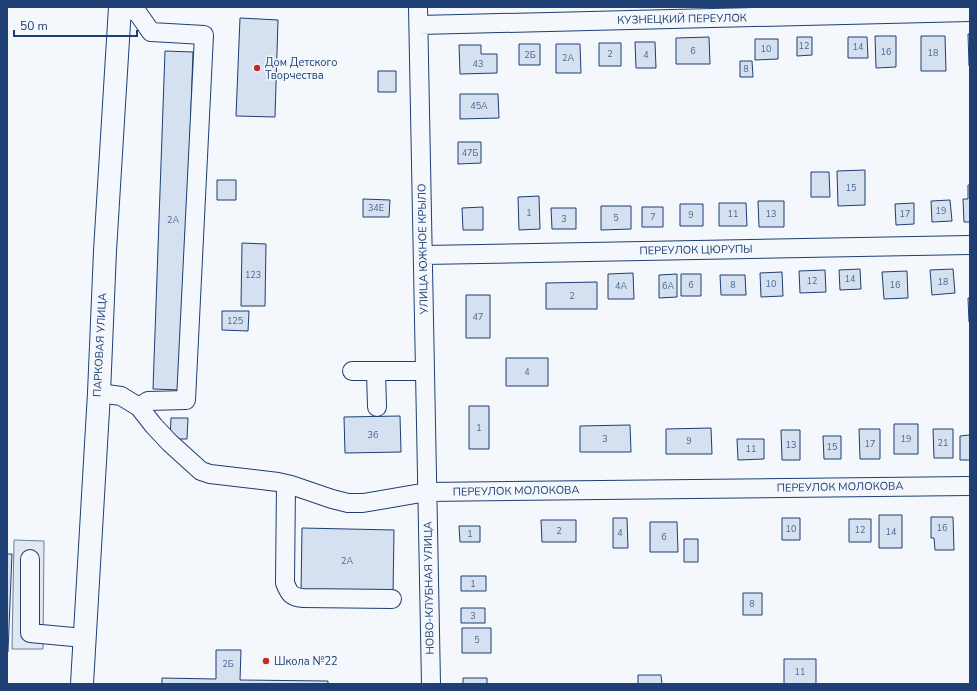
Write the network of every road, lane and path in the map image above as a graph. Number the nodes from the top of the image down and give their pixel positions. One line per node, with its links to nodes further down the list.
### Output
1 (120, 8): 9 (main road, ПАРКОВАЯ УЛИЦА); 10 (street)
2 (970, 12): 3 (street, КУЗНЕЦКИЙ ПЕРЕУЛОК)
3 (418, 16): 5 (street, УЛИЦА ЮЖНОЕ КРЫЛО)
4 (970, 245): 5 (street, ПЕРЕУЛОК ЦЮРУПЫ)
5 (423, 255): 8 (street, УЛИЦА ЮЖНОЕ КРЫЛО)
6 (352, 371): 7 (street)
7 (376, 371): 8 (street); 11 (street)
8 (425, 371): 14 (street, УЛИЦА ЮЖНОЕ КРЫЛО)
9 (98, 393): 10 (street, ПЕРЕУЛОК МОЛОКОВА); 17 (main road, ПАРКОВАЯ УЛИЦА)
10 (139, 407): 12 (street, ПЕРЕУЛОК МОЛОКОВА)
11 (377, 407)
12 (286, 484): 14 (street, ПЕРЕУЛОК МОЛОКОВА); 16 (street)
13 (970, 486): 14 (street, ПЕРЕУЛОК МОЛОКОВА)
14 (428, 492): 19 (street, НОВО-КЛУБНАЯ УЛИЦА)
15 (30, 559): 17 (street)
16 (392, 599)
17 (84, 638): 18 (main road, ПАРКОВАЯ УЛИЦА)
18 (82, 684)
19 (431, 684)

